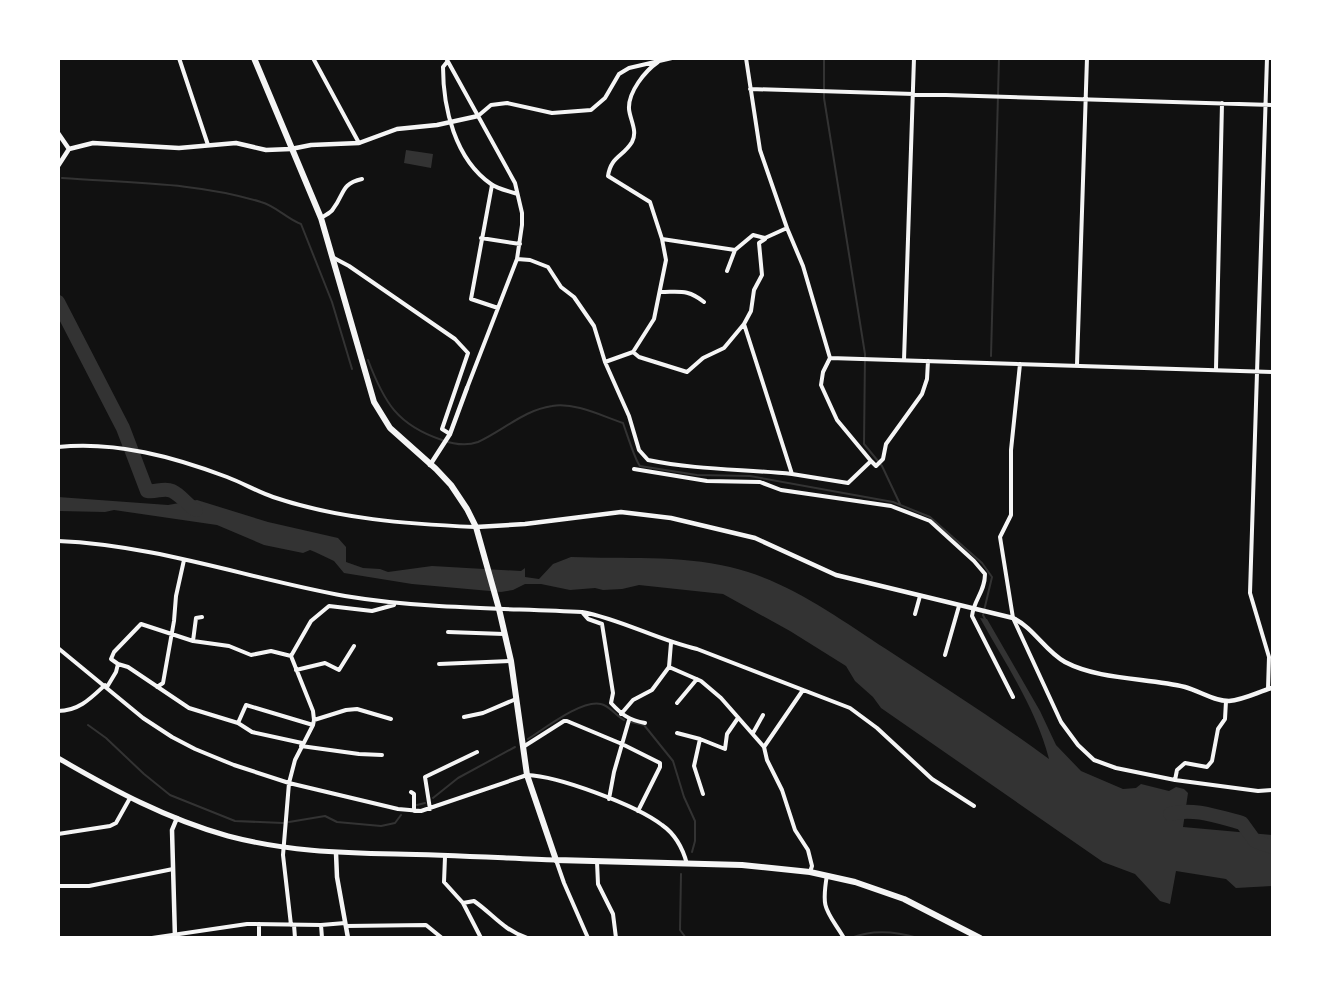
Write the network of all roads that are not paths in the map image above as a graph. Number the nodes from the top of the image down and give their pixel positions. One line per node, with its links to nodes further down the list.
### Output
1 (179, 58): 21 (street)
2 (254, 58): 23 (main road)
3 (313, 58): 20 (street)
4 (672, 58): 10 (street)
5 (746, 58): 11 (street)
6 (914, 58): 12 (street)
7 (1086, 58): 13 (street)
8 (1267, 58): 15 (street)
9 (447, 60): 17 (street); 18 (street)
10 (658, 62): 17 (street); 32 (street)
11 (750, 89): 12 (street); 29 (street)
12 (912, 95): 13 (street); 44 (street)
13 (1085, 99): 14 (street); 48 (street)
14 (1222, 103): 15 (street); 49 (street)
15 (1266, 104): 16 (street); 50 (street)
16 (1272, 105)
17 (478, 116): 18 (street); 27 (street)
18 (451, 122): 20 (street); 26 (street)
19 (58, 133): 22 (street)
20 (358, 143): 23 (street)
21 (208, 145): 22 (street); 23 (street)
22 (69, 149): 24 (street)
23 (291, 149): 28 (main road)
24 (58, 166)
25 (362, 179): 28 (street)
26 (492, 185): 27 (street); 31 (street)
27 (518, 194): 33 (street)
28 (321, 218): 35 (main road)
29 (787, 228): 30 (street); 43 (street)
30 (765, 238): 34 (street); 41 (street)
31 (482, 239): 33 (street); 40 (street)
32 (662, 239): 34 (street); 38 (street)
33 (520, 244): 36 (street)
34 (735, 250): 37 (street)
35 (333, 258): 53 (street); 56 (main road)
36 (517, 259): 40 (street); 46 (street)
37 (727, 271)
38 (661, 292): 39 (street); 42 (street)
39 (704, 302)
40 (498, 308): 52 (street)
41 (744, 324): 42 (street); 59 (street)
42 (633, 352): 46 (street)
43 (830, 358): 44 (street); 55 (street)
44 (904, 360): 45 (street)
45 (928, 361): 47 (street); 55 (street)
46 (605, 362): 57 (street)
47 (1020, 364): 48 (street); 72 (street)
48 (1077, 365): 49 (street)
49 (1216, 369): 50 (street)
50 (1258, 371): 51 (street); 90 (street)
51 (1272, 372)
52 (467, 388): 53 (street)
53 (450, 434): 56 (street)
54 (58, 447): 61 (street)
55 (871, 461): 59 (street)
56 (430, 465): 61 (main road)
57 (692, 467): 59 (street); 60 (street)
58 (634, 469): 60 (street)
59 (792, 474)
60 (690, 479): 68 (street)
61 (476, 527): 64 (street); 67 (main road)
62 (58, 541): 63 (street)
63 (184, 560): 65 (street); 74 (street)
64 (920, 596): 66 (street); 70 (street)
65 (397, 603): 67 (street); 81 (street)
66 (959, 606): 68 (street); 80 (street)
67 (499, 609): 69 (street); 75 (main road)
68 (973, 609): 72 (street); 92 (street)
69 (582, 612): 77 (street); 97 (street)
70 (915, 614)
71 (202, 617): 76 (street)
72 (1013, 618): 94 (street); 117 (street)
73 (448, 632): 75 (street)
74 (171, 634): 76 (street); 83 (street); 89 (street)
75 (505, 634): 82 (main road)
76 (193, 641): 81 (street)
77 (671, 643): 85 (street); 91 (street)
78 (354, 646): 86 (street)
79 (58, 648): 88 (street)
80 (945, 655)
81 (291, 656): 86 (street)
82 (510, 661): 84 (street); 93 (main road)
83 (118, 664): 88 (street); 89 (street)
84 (439, 664)
85 (669, 667): 87 (street); 97 (street)
86 (296, 670): 104 (street)
87 (697, 679): 95 (street); 100 (street)
88 (106, 686): 96 (street); 118 (street)
89 (157, 687): 103 (street)
90 (1270, 689): 94 (street)
91 (803, 690): 112 (street); 124 (street)
92 (1013, 697)
93 (516, 699): 99 (street); 111 (main road)
94 (1226, 701): 117 (street)
95 (677, 703)
96 (58, 711)
97 (621, 714): 102 (street)
98 (763, 715): 107 (street)
99 (464, 717)
100 (738, 718): 107 (street); 108 (street)
101 (391, 719): 104 (street)
102 (629, 720): 105 (street); 109 (street)
103 (238, 723): 104 (street); 110 (street)
104 (314, 723): 110 (street)
105 (645, 723)
106 (677, 733): 108 (street)
107 (753, 733): 112 (street)
108 (700, 740): 121 (street)
109 (622, 744): 111 (street); 123 (street); 127 (street)
110 (301, 745): 114 (street); 118 (street)
111 (522, 747): 116 (main road)
112 (764, 747): 137 (street)
113 (477, 752): 125 (street)
114 (382, 755)
115 (58, 758): 122 (main road)
116 (527, 775): 123 (street); 125 (street); 133 (main road)
117 (1176, 780): 119 (street)
118 (290, 783): 126 (street); 130 (street)
119 (1272, 790)
120 (411, 792): 126 (street)
121 (703, 794)
122 (130, 798): 128 (main road); 129 (street)
123 (609, 799): 127 (street)
124 (974, 806)
125 (430, 809): 126 (street)
126 (414, 811)
127 (638, 811): 135 (street)
128 (177, 818): 130 (main road); 136 (street)
129 (58, 834)
130 (284, 847): 131 (main road); 143 (street)
131 (336, 853): 132 (main road); 142 (street)
132 (445, 857): 133 (main road); 140 (street)
133 (556, 860): 134 (main road); 155 (street)
134 (597, 862): 135 (main road); 156 (street)
135 (687, 864): 137 (main road)
136 (173, 869): 139 (street); 145 (street)
137 (810, 872): 138 (main road)
138 (827, 875): 146 (street); 157 (main road)
139 (58, 886)
140 (463, 903): 153 (street); 154 (street)
141 (259, 924): 143 (street); 145 (street); 148 (street)
142 (346, 924): 144 (street); 151 (street); 152 (street)
143 (292, 925): 144 (street); 149 (street)
144 (321, 925): 150 (street)
145 (175, 936): 147 (street)
146 (844, 937)
147 (152, 938)
148 (259, 938)
149 (295, 938)
150 (322, 938)
151 (348, 938)
152 (442, 938)
153 (481, 938)
154 (527, 938)
155 (588, 938)
156 (616, 938)
157 (980, 938)

